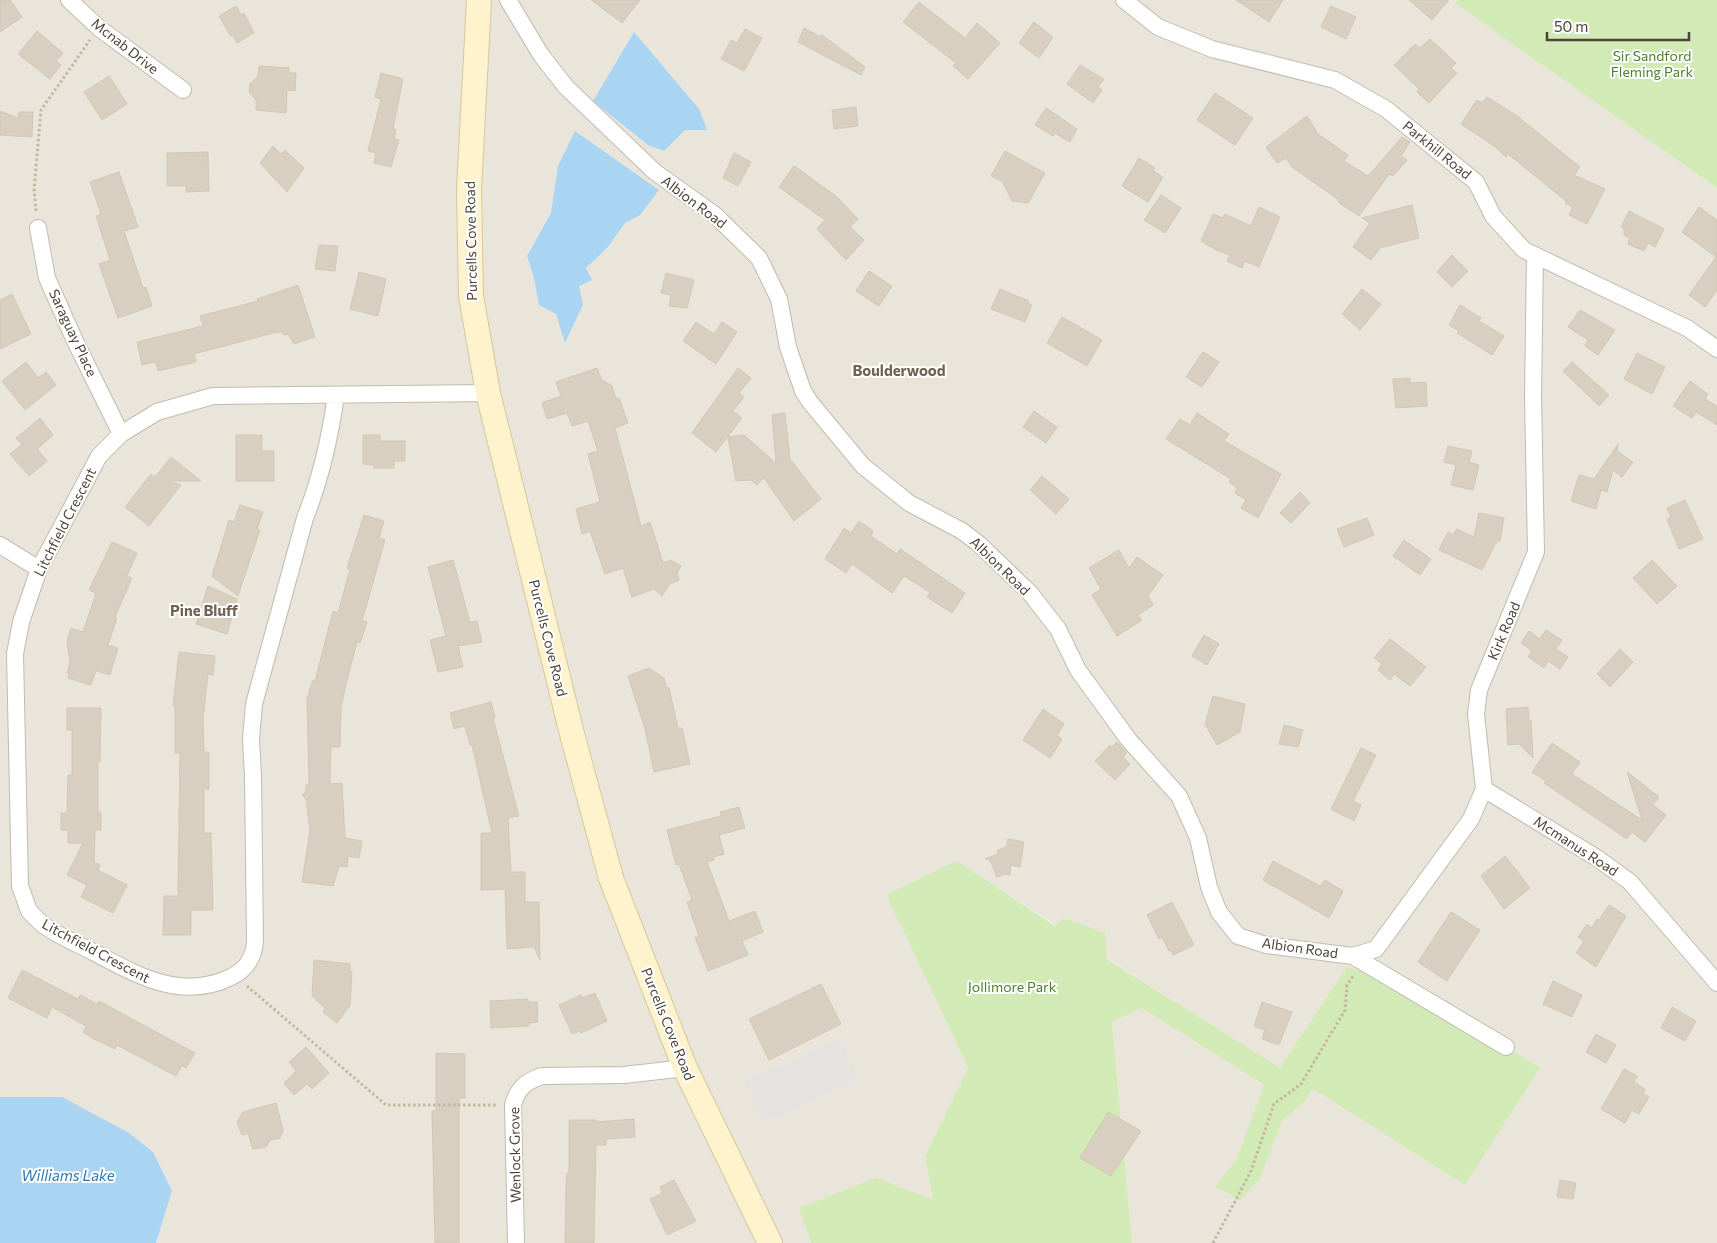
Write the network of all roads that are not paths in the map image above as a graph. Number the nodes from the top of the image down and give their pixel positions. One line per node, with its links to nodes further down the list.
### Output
1 (70, 0): 5 (street, Mcnab Drive)
2 (479, 0): 9 (main road, Purcells Cove Road)
3 (508, 0): 15 (street, Albion Road)
4 (1124, 0): 7 (street, Parkhill Road)
5 (183, 90)
6 (38, 228): 11 (street, Saraguay Place)
7 (1535, 256): 8 (street, Parkhill Road); 14 (street, Kirk Road)
8 (1717, 349)
9 (488, 393): 10 (street, Litchfield Crescent); 18 (main road, Purcells Cove Road)
10 (336, 396): 11 (street, Litchfield Crescent); 13 (street, Litchfield Crescent)
11 (121, 434): 13 (street, Litchfield Crescent)
12 (0, 545): 13 (street)
13 (39, 569)
14 (1484, 789): 15 (street, Kirk Road); 16 (street, Mcmanus Road)
15 (1357, 958): 17 (street, Albion Road)
16 (1717, 983)
17 (1506, 1047)
18 (685, 1068): 19 (street, Wenlock Grove); 20 (main road, Purcells Cove Road)
19 (516, 1243)
20 (770, 1243)

